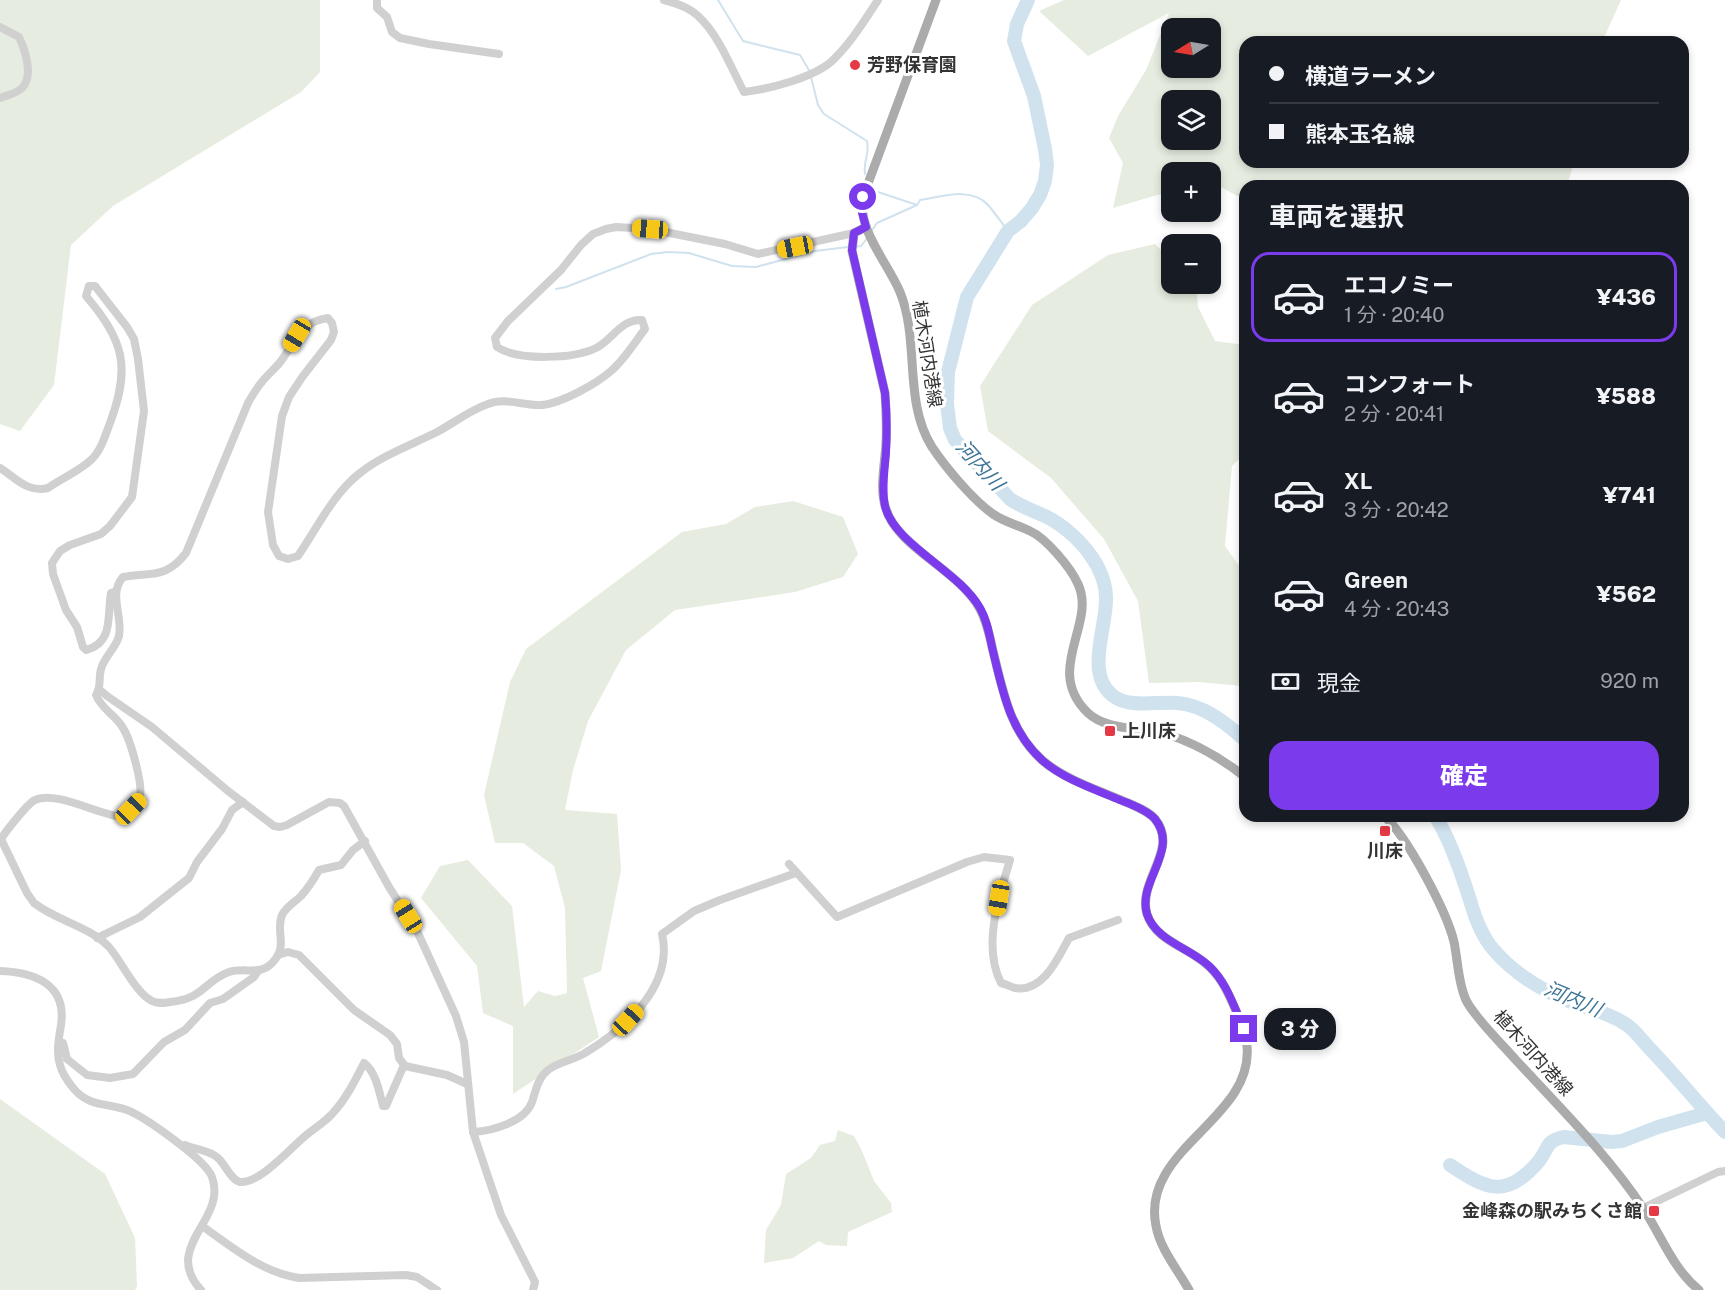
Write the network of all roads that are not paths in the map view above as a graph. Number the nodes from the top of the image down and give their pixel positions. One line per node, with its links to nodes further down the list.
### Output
1 (377, 0): 6 (street)
2 (664, 0): 3 (street)
3 (878, 0)
4 (936, 0): 8 (main road)
5 (0, 27): 7 (street)
6 (499, 54)
7 (0, 98)
8 (866, 227): 9 (main road); 13 (main road, 植木河内港線)
9 (854, 233): 11 (street); 36 (main road)
10 (0, 468): 11 (street)
11 (116, 592): 12 (street)
12 (100, 690): 14 (street); 16 (street)
13 (1239, 773)
14 (243, 802): 17 (street); 21 (street)
15 (1392, 822): 31 (main road, 植木河内港線)
16 (0, 839): 21 (street)
17 (364, 841): 22 (street); 27 (street)
18 (789, 864): 19 (street)
19 (796, 873): 20 (street); 28 (street)
20 (1118, 920)
21 (97, 938): 24 (street)
22 (278, 955): 24 (street); 26 (street)
23 (0, 970): 25 (street)
24 (258, 971): 25 (street)
25 (58, 1035): 29 (street)
26 (404, 1065): 27 (street); 29 (street)
27 (467, 1084): 28 (street)
28 (473, 1132): 35 (street)
29 (180, 1146): 32 (street)
30 (1725, 1171): 31 (street)
31 (1643, 1208): 37 (main road, 植木河内港線)
32 (202, 1226): 33 (street); 34 (street)
33 (201, 1290)
34 (438, 1290)
35 (533, 1290)
36 (1189, 1290)
37 (1699, 1290)

